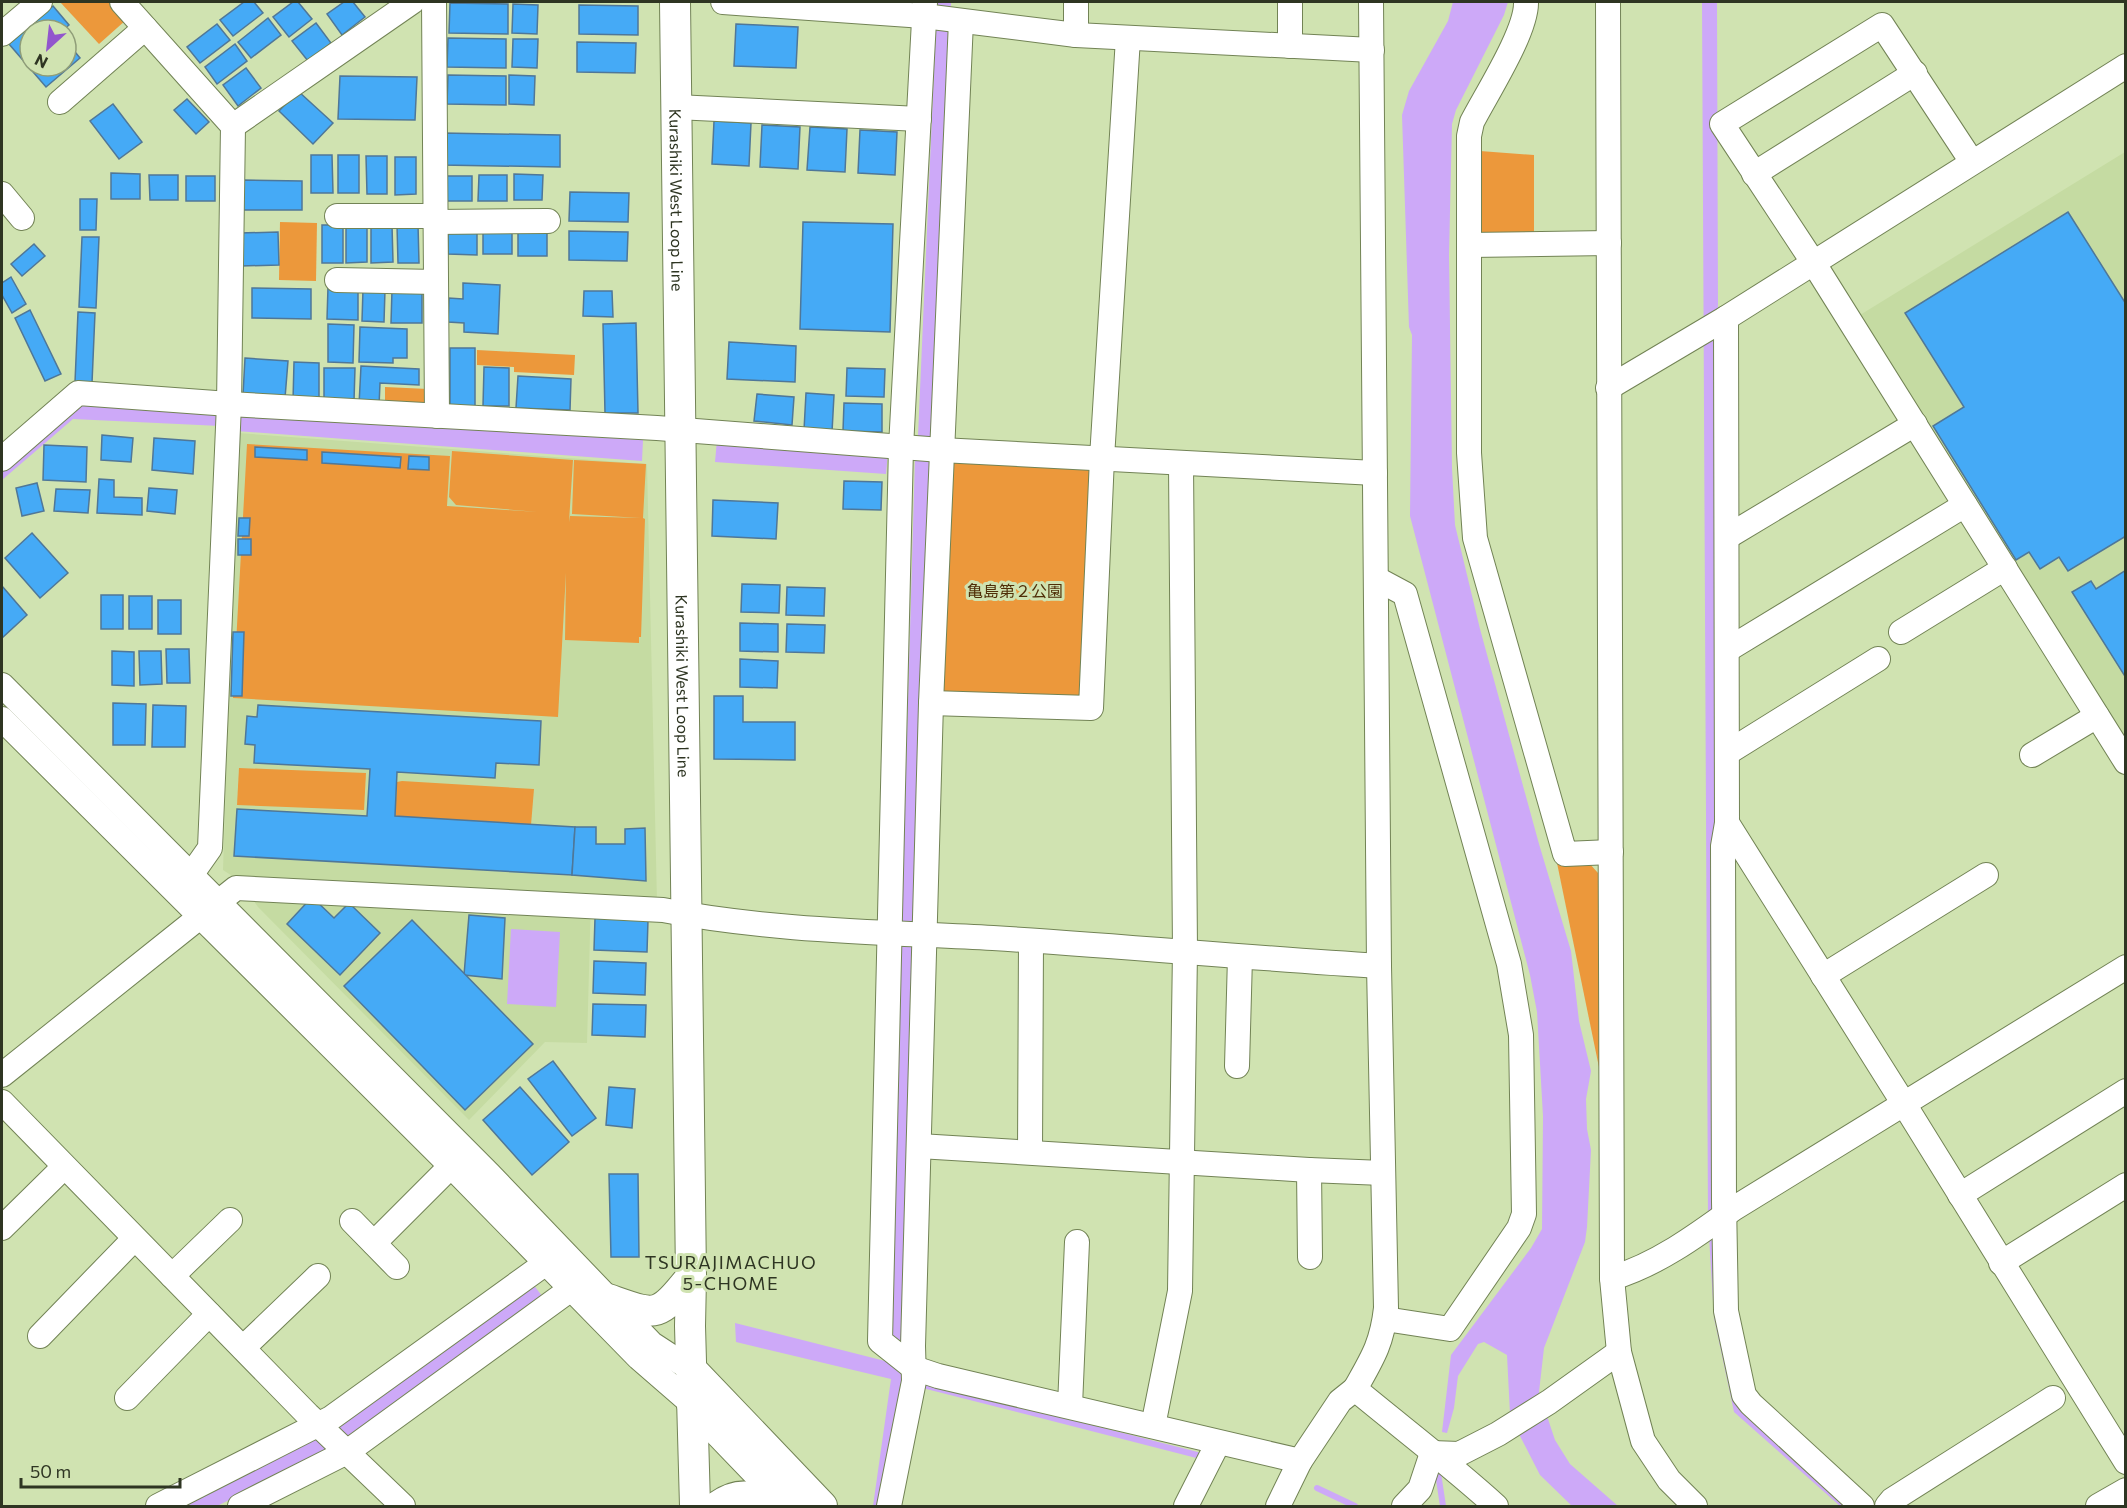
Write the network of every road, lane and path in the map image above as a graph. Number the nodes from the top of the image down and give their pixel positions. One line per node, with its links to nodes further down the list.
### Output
1 (40, 2): 15 (street)
2 (122, 2): 14 (street)
3 (412, 2): 25 (street)
4 (434, 2): 31 (street)
5 (675, 2): 23 (main road, Kurashiki West Loop Line)
6 (723, 2): 12 (street)
7 (1076, 2): 16 (street)
8 (1290, 2): 18 (street)
9 (1371, 2): 19 (street)
10 (1526, 2): 34 (street)
11 (1608, 2): 33 (street)
12 (927, 12): 13 (street); 24 (street)
13 (958, 21): 16 (street); 45 (street)
14 (146, 28): 22 (street); 25 (street)
15 (2, 34)
16 (1076, 34): 17 (street)
17 (1128, 38): 18 (street); 46 (street)
18 (1290, 46): 19 (street)
19 (1372, 50): 49 (street)
20 (2126, 66): 26 (street)
21 (1915, 73): 26 (street); 27 (street); 27 (street)
22 (60, 102)
23 (676, 106): 24 (street); 43 (main road, Kurashiki West Loop Line)
24 (920, 119): 44 (street)
25 (233, 126): 40 (street)
26 (1972, 162): 35 (street)
27 (1754, 174): 35 (street)
28 (2, 194): 30 (street)
29 (337, 216): 31 (street)
30 (22, 219)
31 (435, 219): 32 (street); 37 (street)
32 (548, 221)
33 (1609, 243): 34 (street); 39 (street)
34 (1469, 245): 65 (street)
35 (1813, 262): 38 (street); 42 (street)
36 (337, 280): 37 (street)
37 (436, 282): 41 (street)
38 (1716, 324): 39 (street); 51 (street)
39 (1608, 388): 65 (street)
40 (229, 404): 41 (street); 47 (street); 66 (street)
41 (437, 416): 43 (street)
42 (1915, 424): 50 (street); 51 (street)
43 (680, 431): 44 (street); 69 (main road, Kurashiki West Loop Line)
44 (905, 447): 45 (street); 70 (street)
45 (938, 449): 46 (street); 58 (street)
46 (1102, 458): 48 (street); 58 (street)
47 (2, 459)
48 (1180, 462): 49 (street); 72 (street)
49 (1375, 473): 53 (street)
50 (1965, 505): 52 (street); 55 (street)
51 (1727, 537): 55 (street)
52 (2005, 568): 54 (street); 59 (street)
53 (1377, 579): 74 (street); 109 (street)
54 (1901, 633)
55 (1727, 650): 61 (street)
56 (1878, 659): 61 (street)
57 (2, 685): 66 (street)
58 (931, 703): 70 (street)
59 (2097, 716): 62 (street); 63 (street)
60 (2, 719): 68 (street)
61 (1727, 753): 64 (street)
62 (2032, 754)
63 (2126, 762)
64 (1726, 823): 76 (street); 93 (street)
65 (1611, 852): 105 (street)
66 (191, 875): 68 (street)
67 (1986, 875): 76 (street)
68 (208, 909): 69 (street); 78 (street); 85 (street); 107 (street)
69 (685, 914): 70 (street); 104 (main road, Kurashiki West Loop Line)
70 (910, 934): 71 (street); 82 (street); 113 (street)
71 (1031, 940): 72 (street); 83 (street)
72 (1185, 951): 73 (street); 84 (street)
73 (1240, 957): 74 (street); 77 (street)
74 (1379, 966): 88 (street)
75 (2126, 967): 81 (street)
76 (1823, 976): 81 (street)
77 (1237, 1066)
78 (2, 1075)
79 (2126, 1091): 90 (street)
80 (2, 1102): 86 (street)
81 (1904, 1104): 90 (street); 93 (street)
82 (920, 1146): 83 (street); 113 (street)
83 (1030, 1152): 84 (street)
84 (1183, 1162): 87 (street); 120 (street)
85 (451, 1166): 97 (street); 99 (street)
86 (64, 1167): 94 (street); 95 (street)
87 (1309, 1170): 88 (street); 98 (street)
88 (1383, 1173): 109 (street)
89 (2126, 1185): 100 (street)
90 (1960, 1195): 100 (street)
91 (230, 1220): 102 (street)
92 (352, 1221): 97 (street)
93 (1718, 1221): 105 (street); 141 (street)
94 (2, 1228)
95 (134, 1239): 102 (street); 110 (street)
96 (1077, 1242): 119 (street)
97 (374, 1243): 101 (street)
98 (1310, 1257)
99 (546, 1263): 106 (street); 121 (street)
100 (2001, 1263): 125 (street)
101 (397, 1267)
102 (172, 1276): 108 (street)
103 (318, 1276): 111 (street)
104 (691, 1277): 107 (main road); 114 (main road, Kurashiki West Loop Line)
105 (1612, 1278): 112 (street)
106 (571, 1289): 118 (street); 121 (street)
107 (608, 1299): 114 (street)
108 (209, 1314): 111 (street); 116 (street)
109 (1385, 1319): 115 (street)
110 (40, 1336)
111 (243, 1348): 121 (street)
112 (1619, 1352): 123 (street); 140 (street)
113 (903, 1359): 119 (street); 136 (street)
114 (692, 1370): 118 (main road, Kurashiki West Loop Line); 135 (main road)
115 (1354, 1389): 123 (street); 124 (street)
116 (127, 1398)
117 (2053, 1398): 142 (street)
118 (692, 1404): 131 (main road, Kurashiki West Loop Line); 134 (main road)
119 (1070, 1406): 120 (street)
120 (1153, 1426): 122 (street)
121 (333, 1438): 128 (street); 129 (street); 130 (street)
122 (1218, 1443): 124 (street); 137 (street)
123 (1432, 1453): 127 (street); 139 (street)
124 (1300, 1461): 138 (street)
125 (2126, 1462)
126 (2126, 1490): 143 (street)
127 (1417, 1501)
128 (158, 1506)
129 (240, 1506)
130 (403, 1506)
131 (695, 1506)
132 (718, 1506): 133 (main road)
133 (771, 1506)
134 (790, 1506)
135 (822, 1506)
136 (890, 1506)
137 (1186, 1506)
138 (1278, 1506)
139 (1496, 1506)
140 (1695, 1506)
141 (1862, 1506)
142 (1887, 1506)
143 (2098, 1506)

